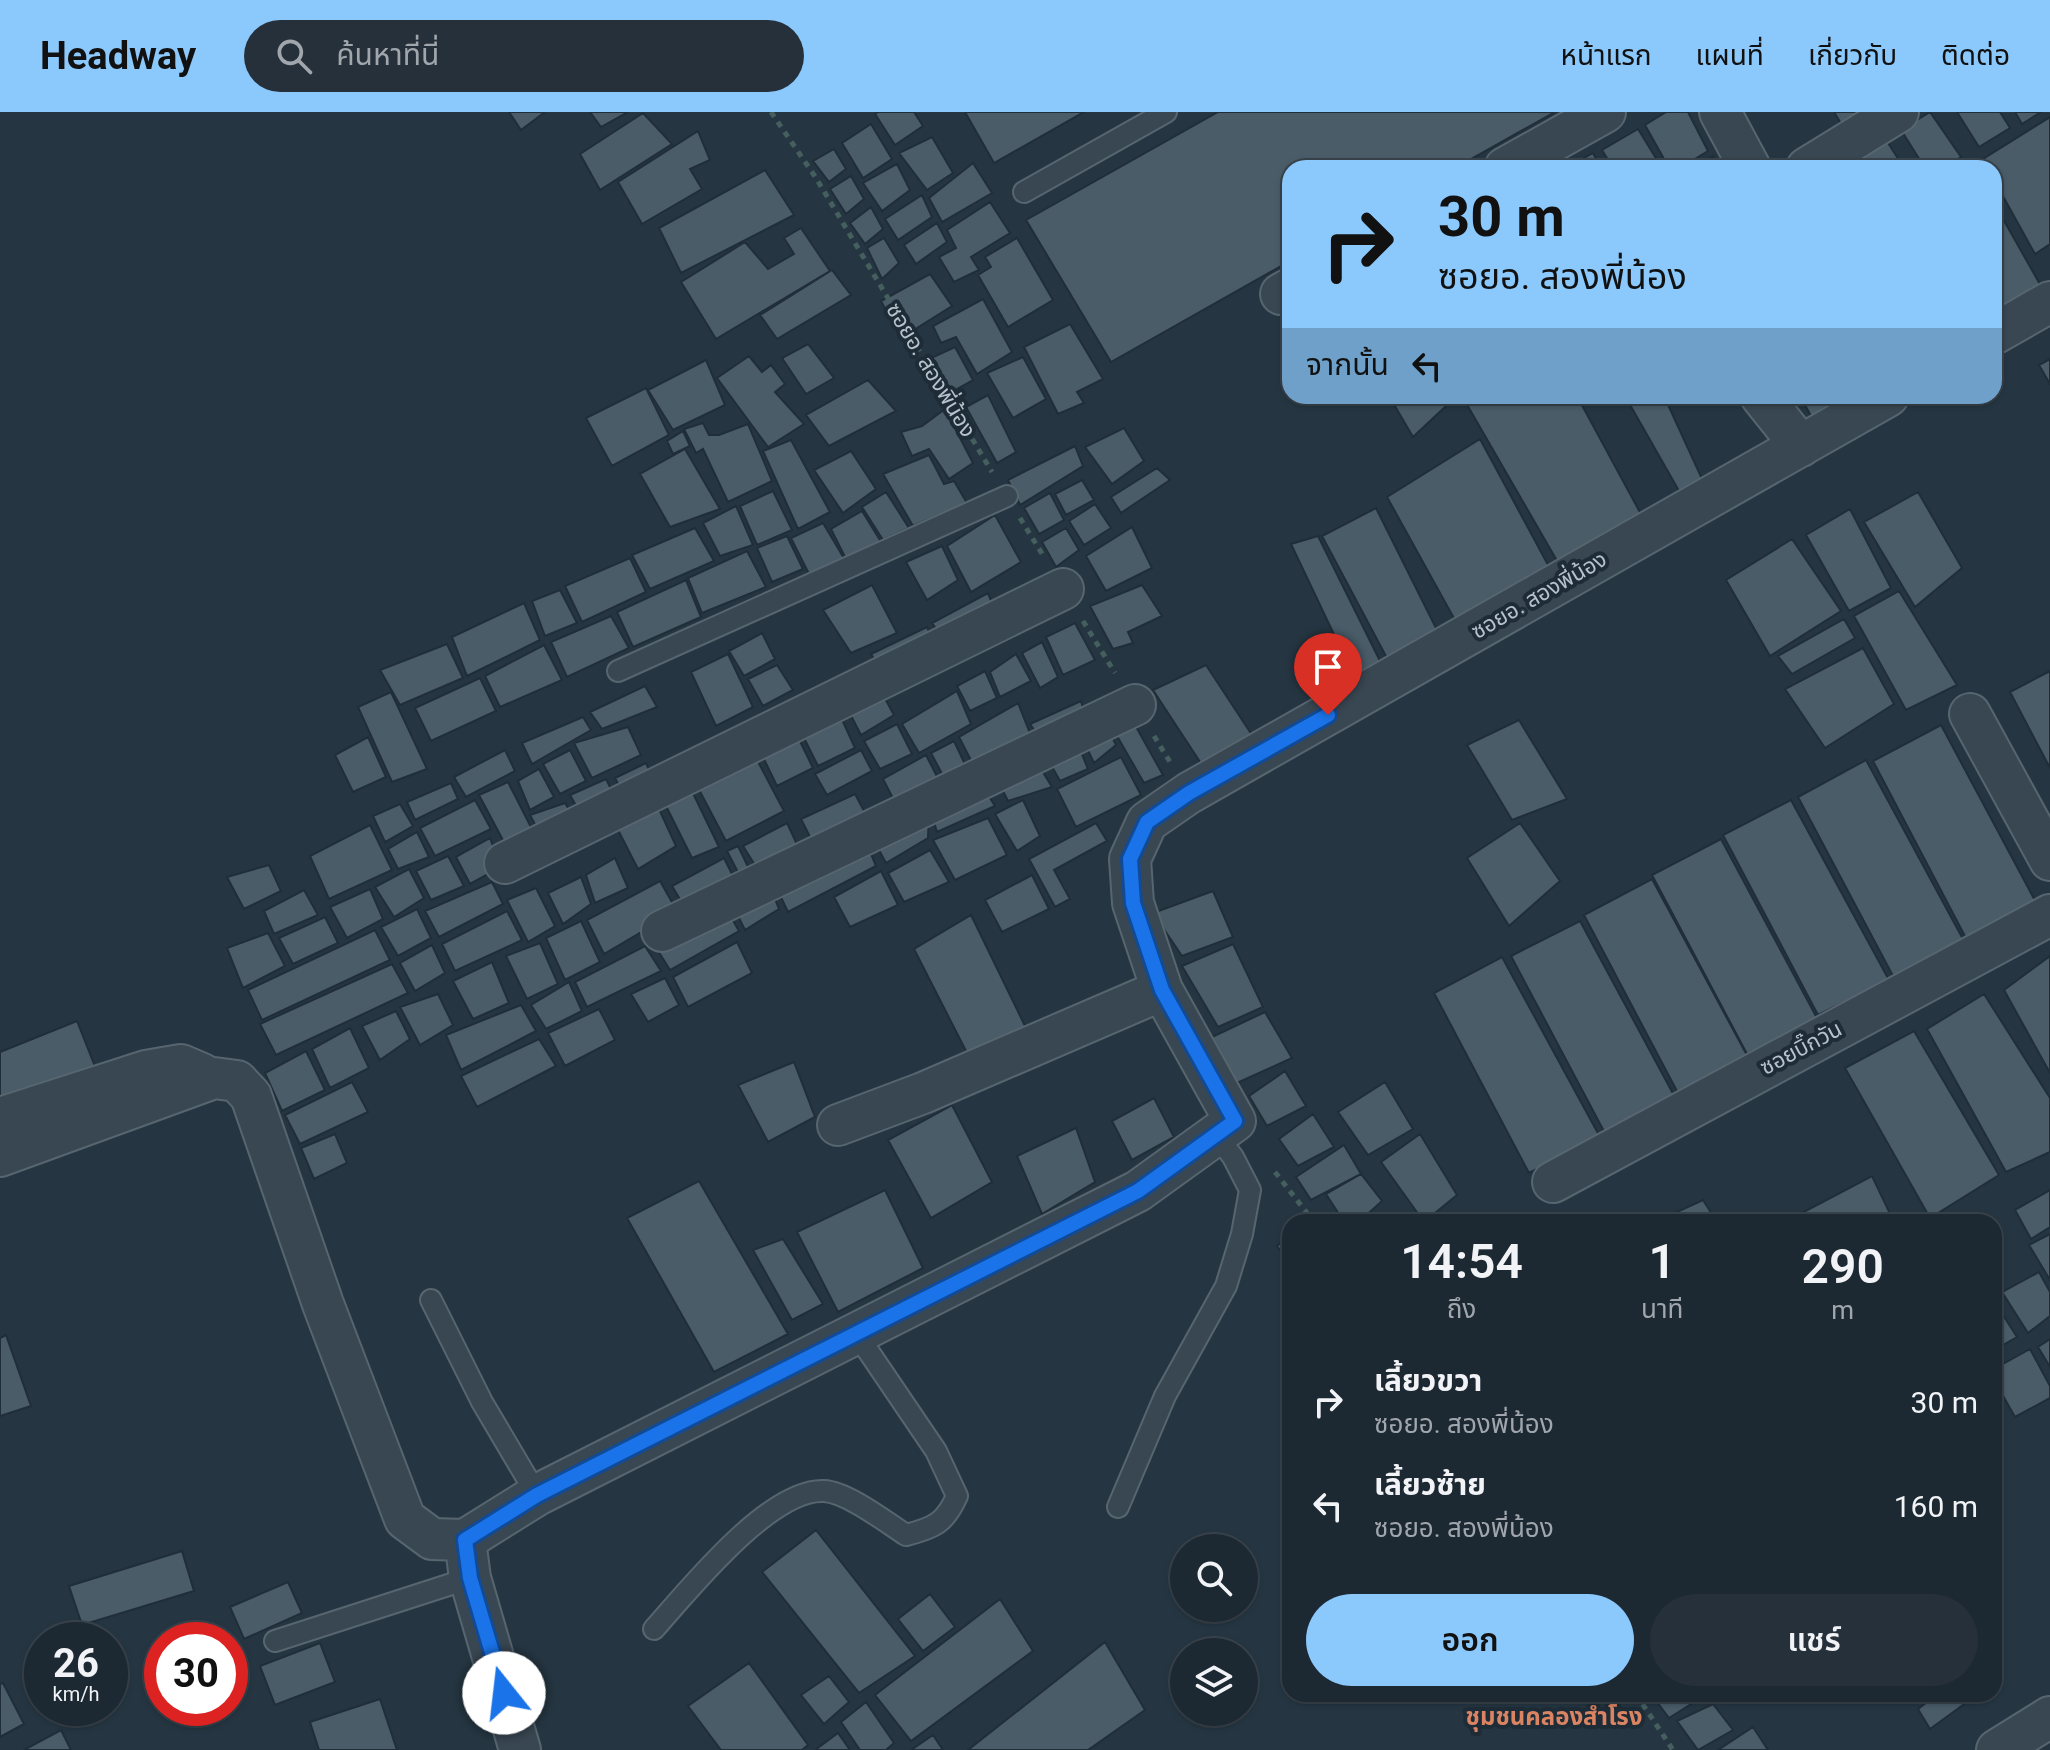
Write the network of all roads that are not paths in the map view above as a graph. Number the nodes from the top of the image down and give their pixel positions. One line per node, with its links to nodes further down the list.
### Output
1 (1166, 112): 8 (lane)
2 (1605, 112): 5 (street)
3 (1720, 112): 6 (street)
4 (1898, 112): 7 (street)
5 (1519, 160)
6 (1746, 160)
7 (1820, 160)
8 (1024, 192)
9 (2050, 302): 10 (street)
10 (2002, 329)
11 (1767, 404): 13 (street)
12 (1874, 404): 13 (street, ซอยอ. สองพี่น้อง)
13 (1801, 446): 23 (street, ซอยอ. สองพี่น้อง)
14 (1007, 496): 16 (lane)
15 (1063, 589): 20 (street)
16 (618, 671)
17 (1135, 705): 22 (street)
18 (1970, 714): 19 (street)
19 (2050, 860)
20 (505, 863)
21 (2050, 915): 29 (street, ซอยบิ๊กวัน)
22 (662, 931)
23 (1162, 990): 26 (street); 27 (street, ซอยอ. สองพี่น้อง)
24 (214, 1078): 25 (street); 28 (street); 34 (street)
25 (0, 1118)
26 (838, 1125)
27 (1216, 1135): 31 (street); 33 (lane)
28 (0, 1156)
29 (1553, 1182)
30 (431, 1300): 32 (lane)
31 (856, 1333): 32 (street); 35 (lane)
32 (537, 1495): 34 (street)
33 (1118, 1507)
34 (468, 1559): 36 (lane); 38 (street)
35 (654, 1629)
36 (275, 1641)
37 (2050, 1717): 39 (street)
38 (520, 1750)
39 (1997, 1750)

